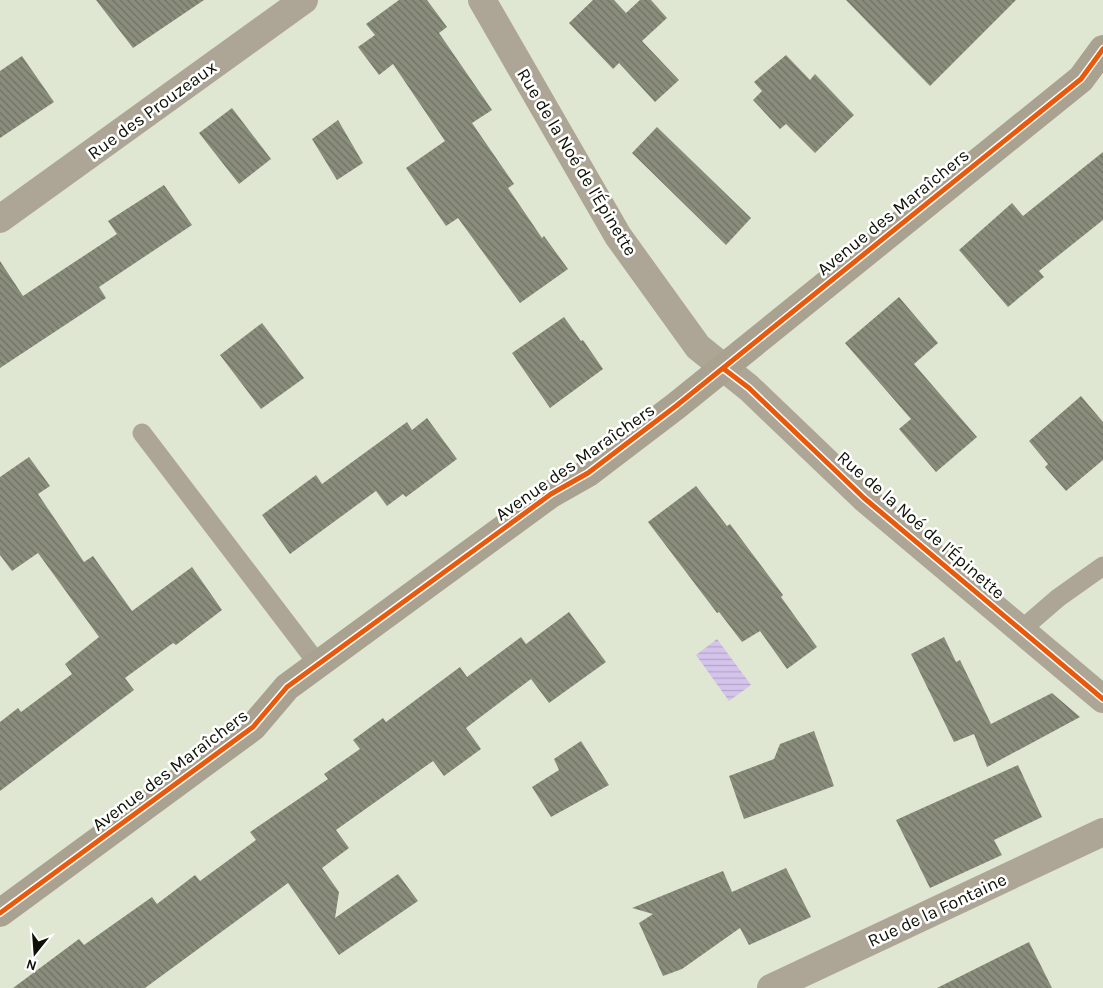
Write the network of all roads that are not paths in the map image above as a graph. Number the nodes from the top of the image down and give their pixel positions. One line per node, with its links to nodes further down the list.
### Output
1 (304, 0): 4 (street, Rue des Prouzeaux)
2 (482, 0): 5 (street, Rue de la Noé de l'Épinette)
3 (1103, 49): 5 (main road, Avenue des Maraîchers)
4 (0, 219)
5 (724, 369): 8 (street, Rue de la Noé de l'Épinette); 9 (main road, Avenue des Maraîchers)
6 (142, 433): 9 (lane)
7 (1103, 566): 8 (lane)
8 (1021, 630): 10 (street, Rue de la Noé de l'Épinette)
9 (318, 664): 12 (main road, Avenue des Maraîchers)
10 (1103, 700)
11 (1103, 832): 13 (street, Rue de la Fontaine)
12 (0, 913)
13 (771, 988)

